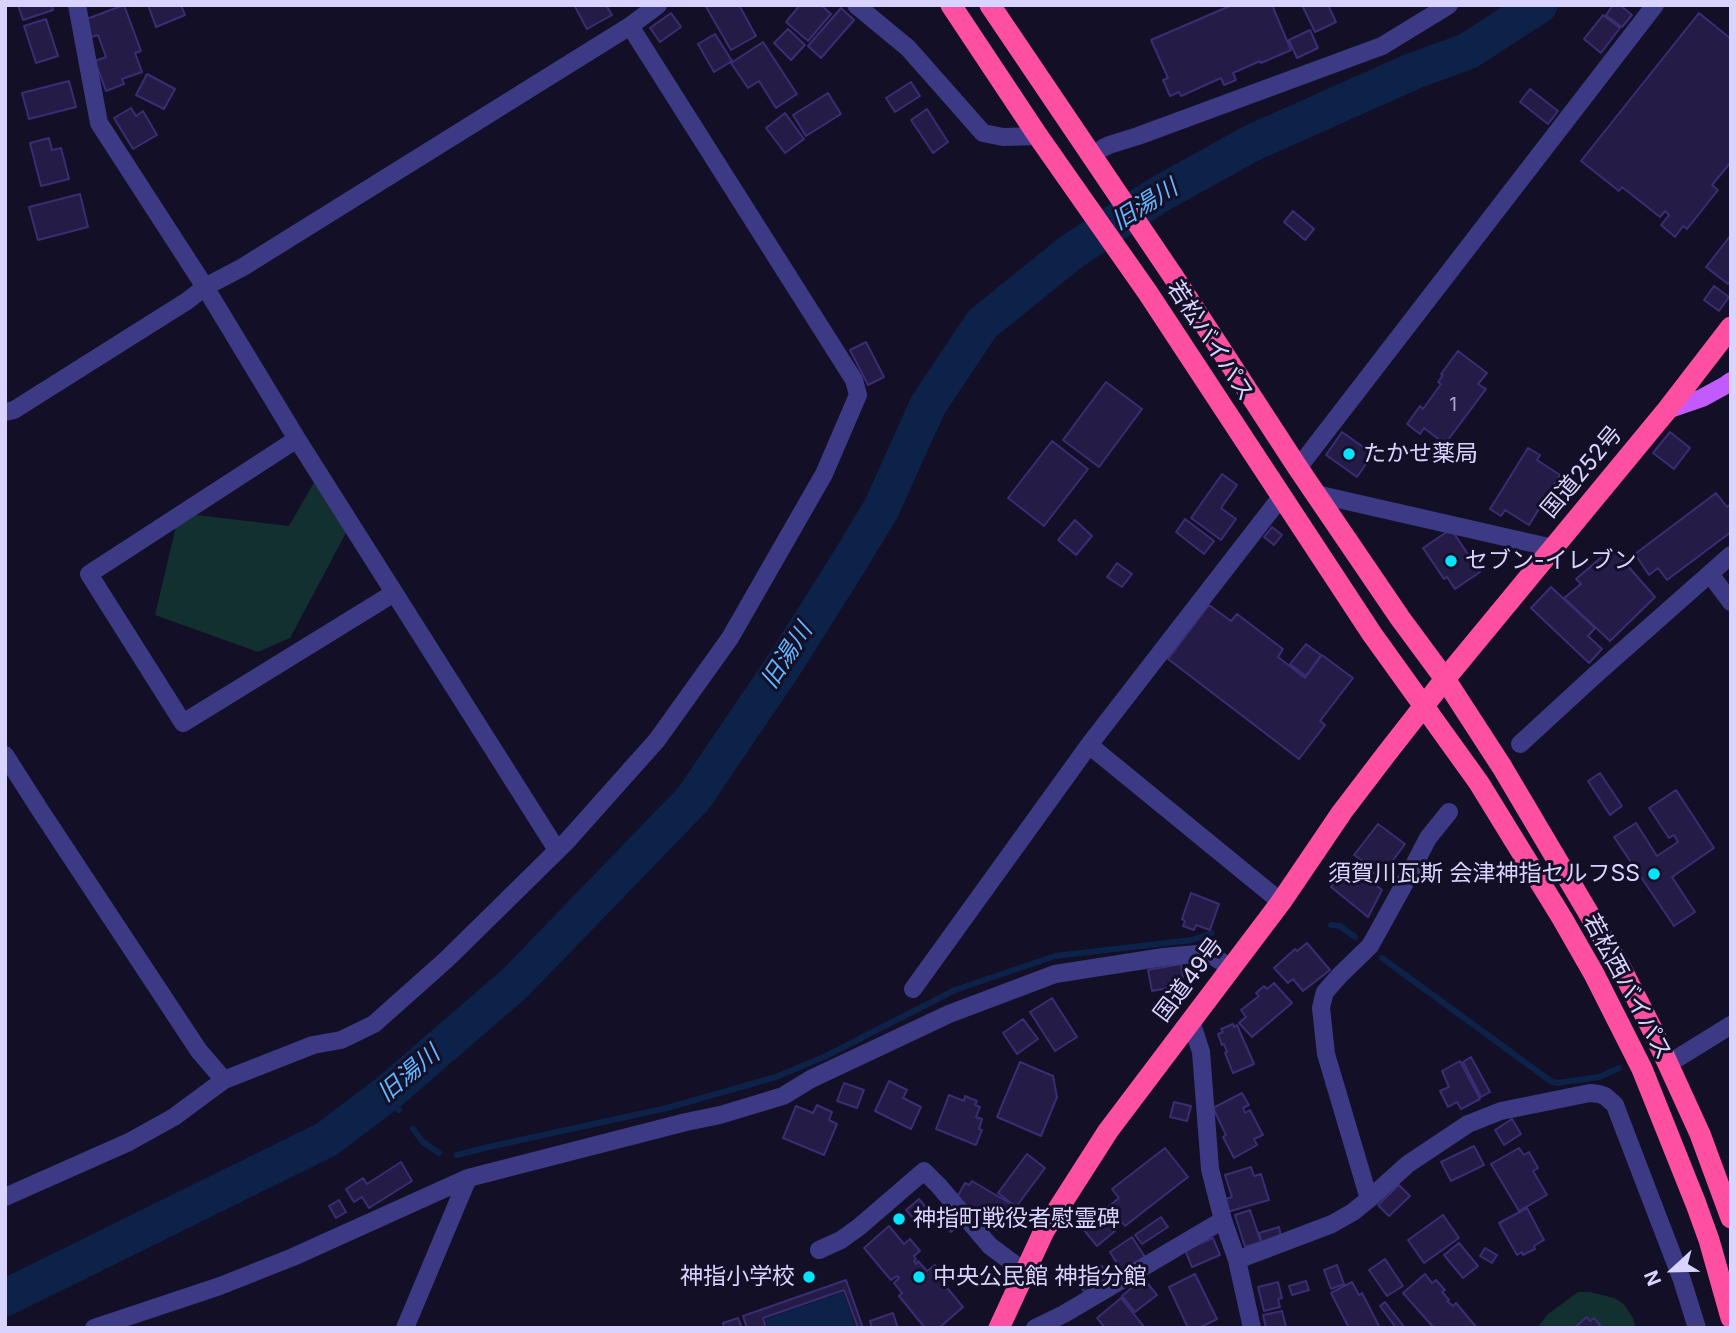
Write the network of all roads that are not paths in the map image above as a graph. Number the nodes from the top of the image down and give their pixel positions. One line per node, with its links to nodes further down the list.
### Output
1 (77, 5): 11 (street)
2 (658, 5): 8 (street)
3 (856, 5): 9 (street)
4 (951, 5): 9 (highway, 若松バイパス)
5 (990, 5): 10 (highway, 若松バイパス)
6 (1449, 5): 10 (street)
7 (1655, 5): 17 (street)
8 (630, 26): 11 (street); 31 (street)
9 (1038, 136): 19 (highway, 若松バイパス)
10 (1097, 152): 17 (highway, 若松バイパス)
11 (205, 287): 15 (street); 16 (street)
12 (1731, 327): 14 (highway, 国道252号)
13 (1731, 381): 14 (main road)
14 (1667, 410): 20 (highway, 国道252号)
15 (5, 412)
16 (297, 439): 23 (street); 23 (street)
17 (1298, 468): 18 (highway, 若松バイパス)
18 (1316, 494): 20 (street); 25 (highway, 若松バイパス)
19 (1281, 497): 26 (highway, 若松バイパス); 28 (street)
20 (1553, 548): 25 (highway, 国道252号)
21 (1731, 555): 22 (street)
22 (1710, 574): 24 (street); 27 (street)
23 (394, 593): 31 (street)
24 (1731, 602)
25 (1445, 679): 26 (highway, 国道49号); 37 (highway, 若松西バイパス)
26 (1423, 706): 32 (highway, 国道49号); 47 (highway, 若松西バイパス)
27 (1520, 744)
28 (1088, 746): 32 (street); 34 (street)
29 (5, 755): 38 (street)
30 (1449, 812): 41 (street)
31 (557, 850): 38 (street)
32 (1281, 902): 33 (highway, 国道49号)
33 (1231, 968): 35 (highway, 国道49号); 39 (street)
34 (913, 989)
35 (1191, 1021): 43 (street); 46 (highway, 国道49号)
36 (1731, 1025): 37 (street)
37 (1668, 1064): 42 (highway, 若松西バイパス)
38 (224, 1080): 40 (street)
39 (468, 1178): 48 (street); 49 (street)
40 (5, 1197)
41 (1369, 1199): 45 (street); 53 (street)
42 (1731, 1218)
43 (1223, 1220): 45 (street); 51 (street)
44 (818, 1250): 46 (street)
45 (1237, 1260): 52 (street)
46 (1025, 1272): 50 (highway, 国道49号)
47 (1731, 1318)
48 (94, 1328)
49 (405, 1328)
50 (999, 1328)
51 (1035, 1328)
52 (1252, 1328)
53 (1697, 1328)

